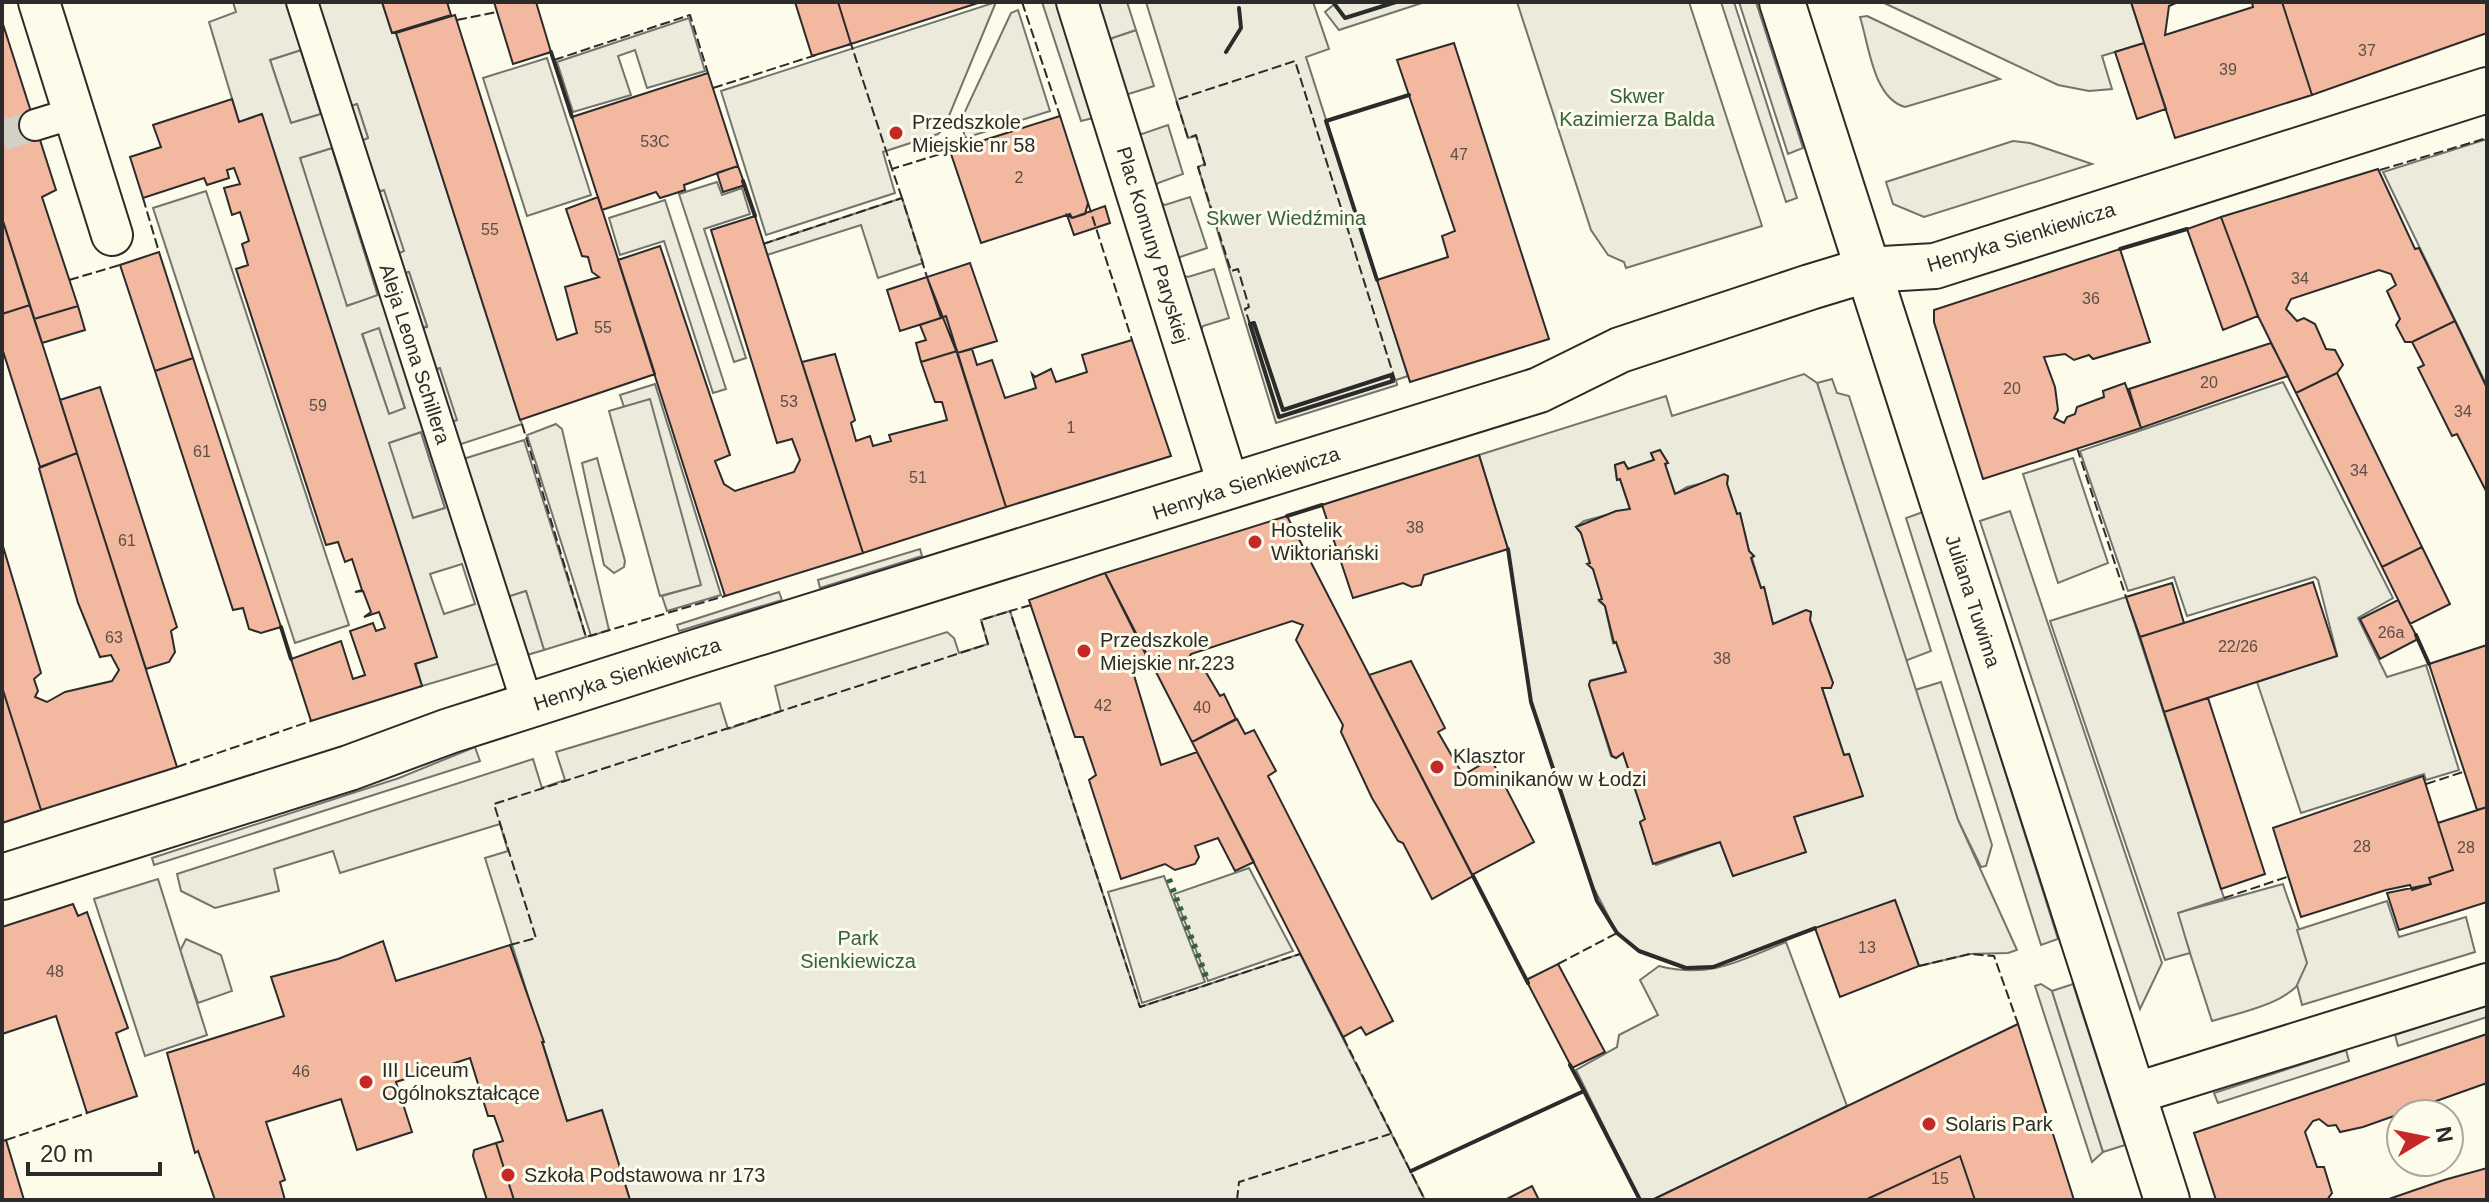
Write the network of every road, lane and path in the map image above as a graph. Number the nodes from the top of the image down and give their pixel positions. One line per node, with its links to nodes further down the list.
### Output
1 (39, 2): 6 (street)
2 (302, 2): 11 (street, Aleja Leona Schillera)
3 (1077, 2): 10 (street, Plac Komuny Paryskiej)
4 (1782, 2): 9 (street, Juliana Tuwima)
5 (2487, 90): 9 (street, Henryka Sienkiewicza)
6 (74, 113): 7 (street); 8 (street)
7 (35, 125)
8 (112, 235)
9 (1866, 270): 10 (street, Henryka Sienkiewicza); 14 (street, Juliana Tuwima)
10 (1229, 487): 11 (street, Henryka Sienkiewicza)
11 (528, 706): 12 (street, Henryka Sienkiewicza)
12 (2, 877)
13 (2487, 984): 14 (street)
14 (2133, 1094): 15 (street, Juliana Tuwima)
15 (2167, 1200)

